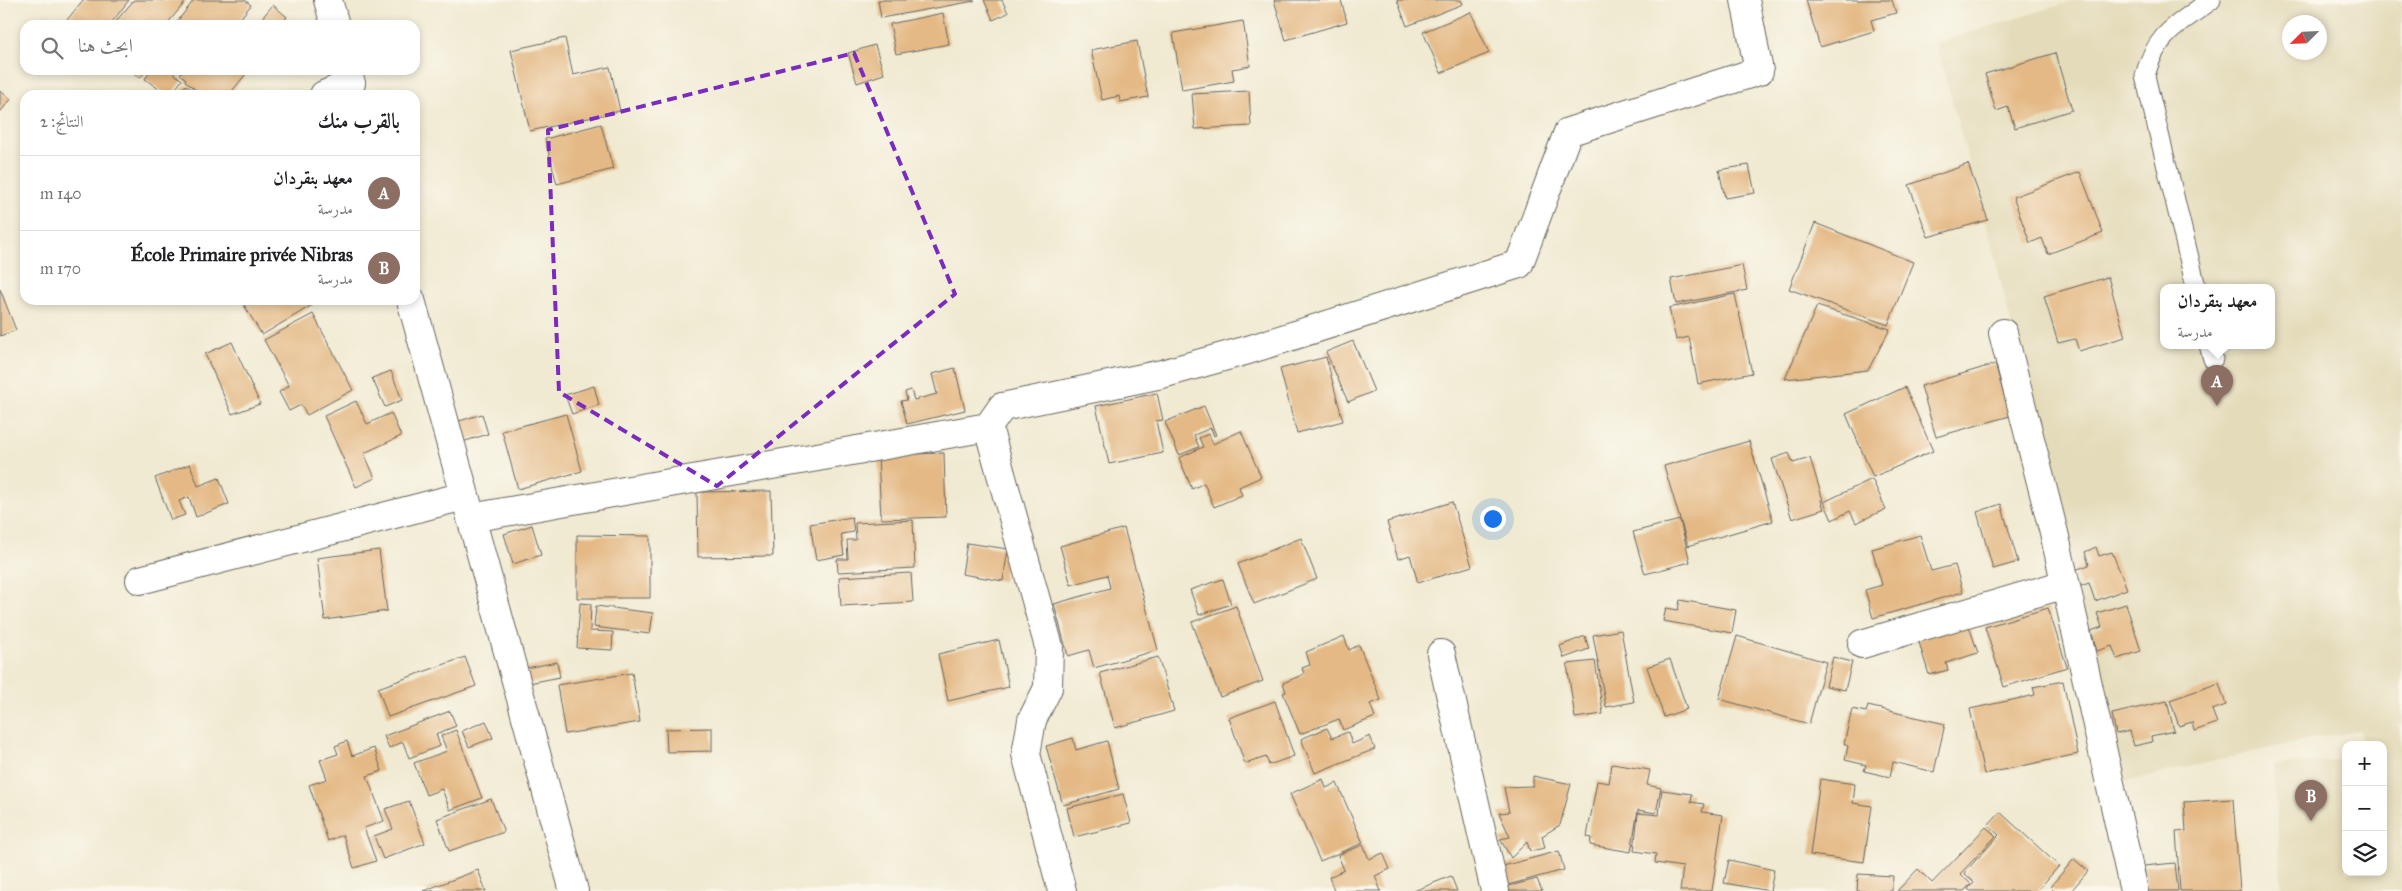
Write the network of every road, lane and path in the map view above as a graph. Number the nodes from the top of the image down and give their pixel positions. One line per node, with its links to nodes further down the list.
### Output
1 (328, 0): 4 (street)
2 (1745, 0): 10 (street)
3 (2211, 0): 7 (lane)
4 (334, 20)
5 (351, 83): 6 (street)
6 (335, 90)
7 (2195, 284)
8 (412, 305): 11 (street)
9 (2003, 333): 13 (street)
10 (988, 427): 11 (street); 17 (street)
11 (468, 507): 12 (street); 16 (street)
12 (140, 580)
13 (2065, 584): 14 (street); 19 (street)
14 (1862, 644)
15 (1441, 654): 18 (street)
16 (574, 891)
17 (1062, 891)
18 (1495, 891)
19 (2134, 891)

